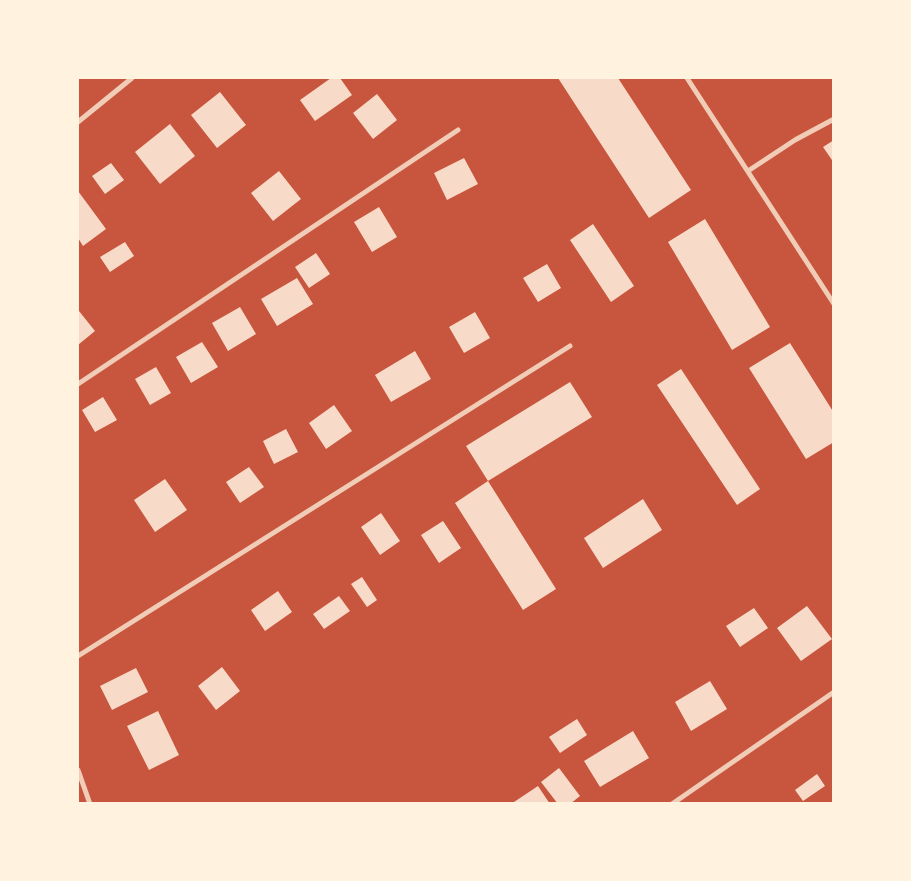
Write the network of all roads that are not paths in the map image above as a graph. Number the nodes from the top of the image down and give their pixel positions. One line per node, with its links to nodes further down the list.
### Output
1 (132, 78): 4 (street)
2 (687, 78): 6 (street)
3 (834, 119): 6 (street)
4 (78, 122)
5 (458, 130): 9 (street)
6 (748, 171): 7 (street)
7 (834, 304)
8 (570, 346): 10 (street)
9 (78, 384)
10 (78, 656)
11 (834, 692): 14 (street)
12 (78, 770): 13 (street)
13 (90, 804)
14 (672, 804)

